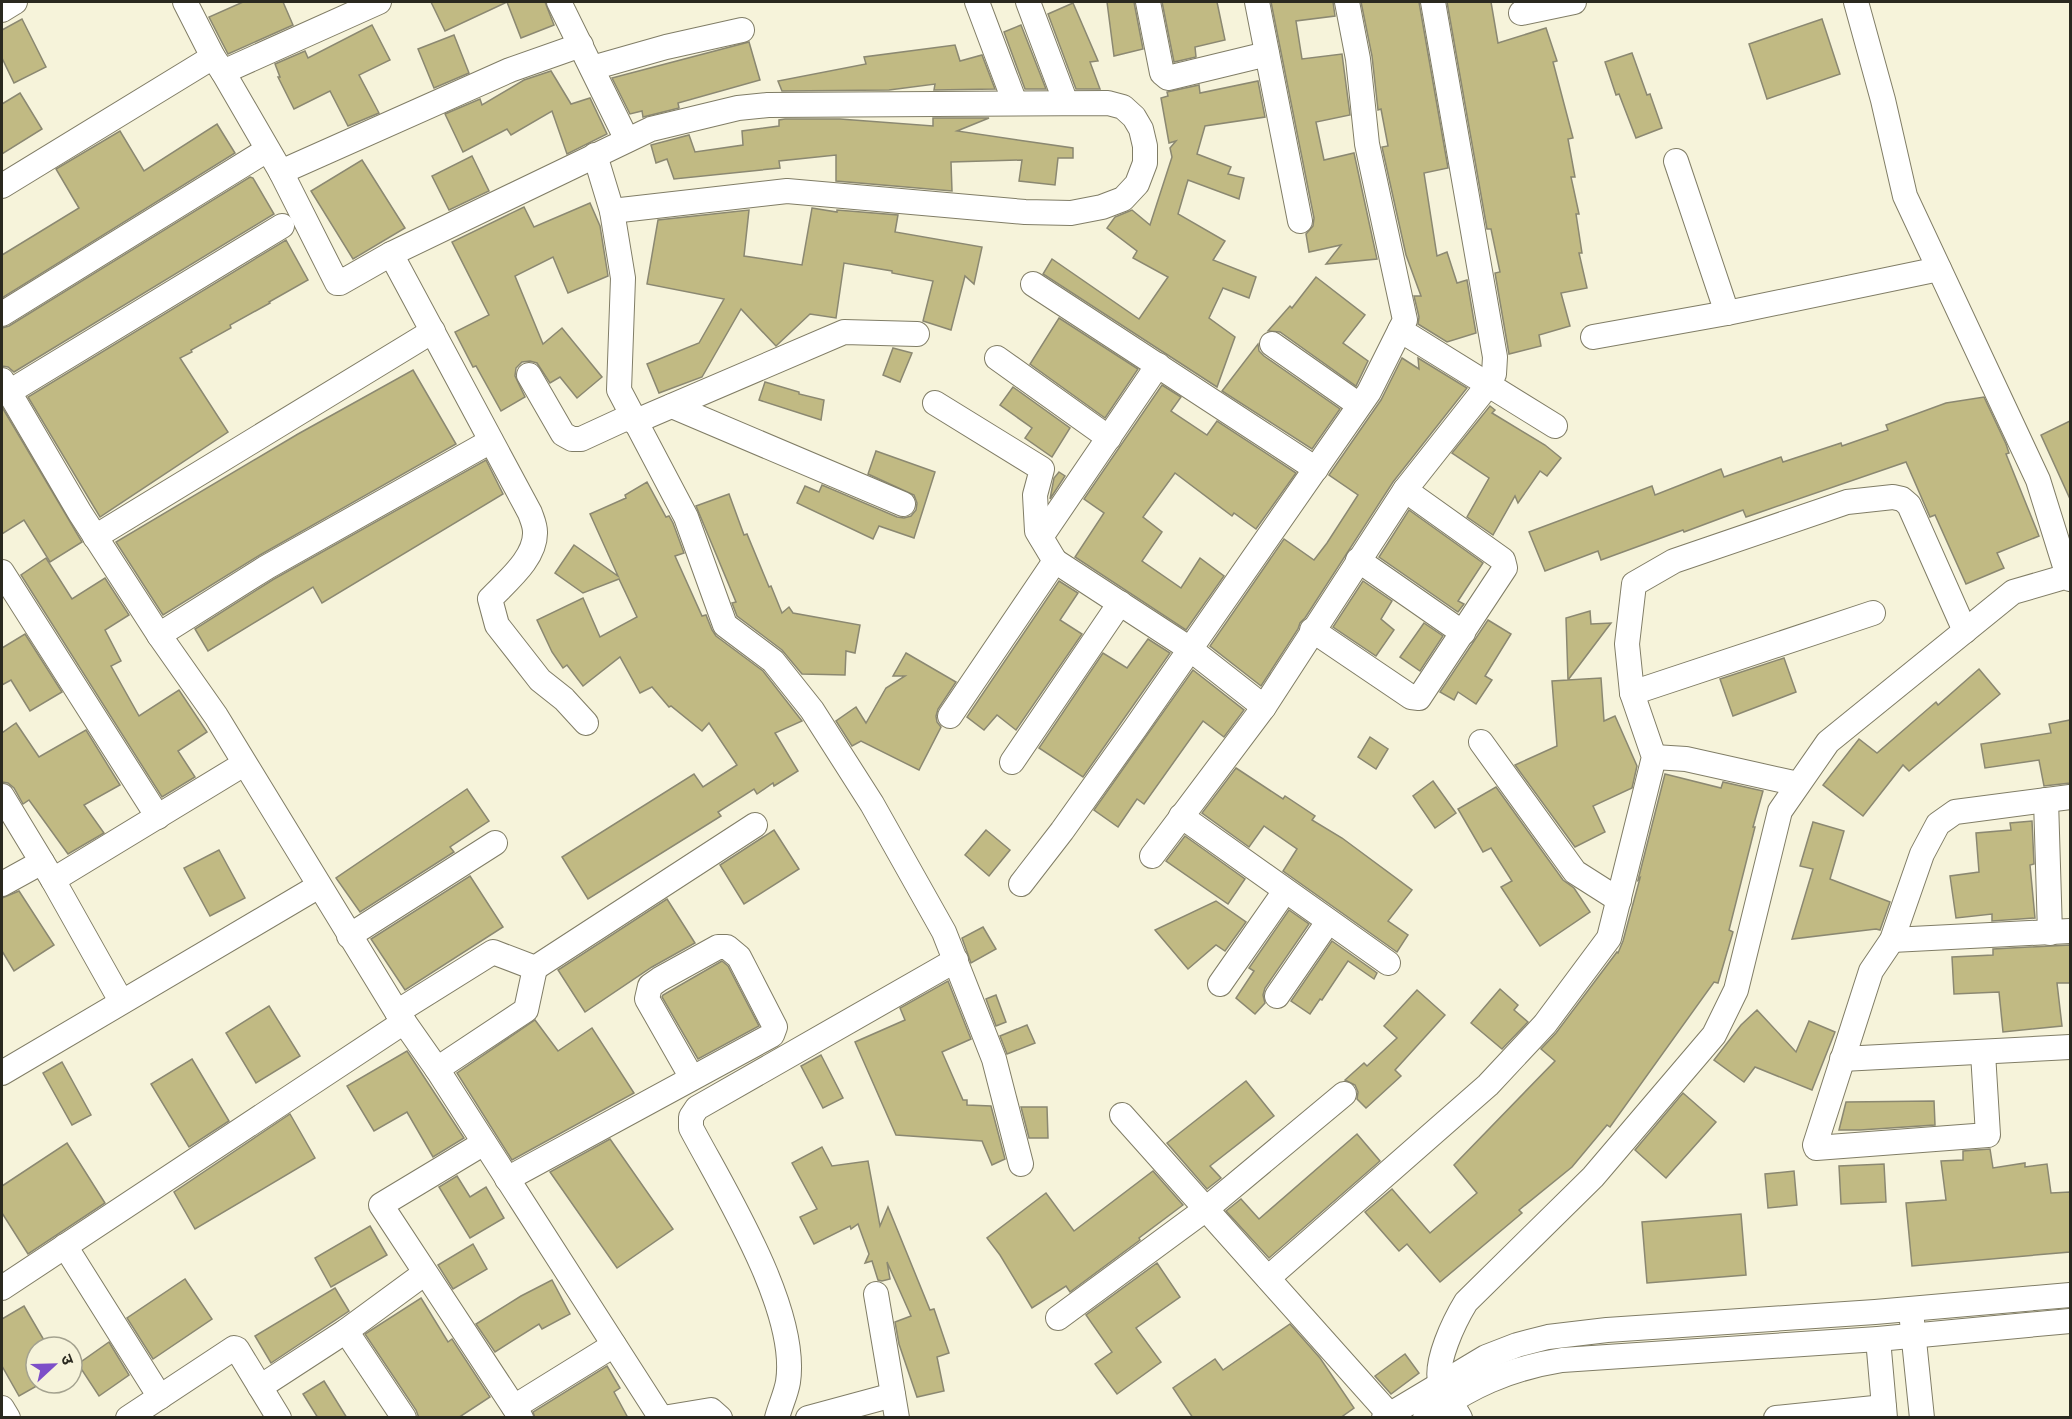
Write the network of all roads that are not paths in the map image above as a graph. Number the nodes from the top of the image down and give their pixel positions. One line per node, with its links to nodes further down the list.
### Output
1 (15, 2): 13 (street)
2 (185, 2): 18 (street)
3 (380, 2): 18 (street)
4 (559, 2): 16 (street)
5 (977, 2): 20 (street)
6 (1028, 2): 21 (street)
7 (1148, 2): 17 (street)
8 (1257, 2): 17 (street)
9 (1347, 2): 36 (street)
10 (1433, 2): 44 (street)
11 (1574, 2): 14 (street)
12 (1856, 2): 32 (street)
13 (2, 10)
14 (1521, 13)
15 (742, 30): 19 (street)
16 (581, 45): 19 (street); 26 (street)
17 (1267, 54): 29 (street)
18 (218, 65): 23 (street); 27 (street)
19 (592, 68): 22 (street)
20 (1015, 103): 21 (street); 22 (street)
21 (1066, 103): 28 (street)
22 (627, 140): 24 (street)
23 (267, 150): 26 (street); 35 (street)
24 (595, 155): 28 (street); 31 (street)
25 (1676, 161): 34 (street)
26 (281, 172): 31 (street)
27 (2, 186)
28 (612, 211): 49 (street)
29 (1300, 221)
30 (282, 226): 45 (street)
31 (391, 254): 37 (street)
32 (1939, 269): 34 (street); 61 (street)
33 (1033, 284): 42 (street)
34 (1727, 313): 39 (street)
35 (2, 314)
36 (1400, 330): 44 (street); 47 (street)
37 (433, 331): 52 (street); 56 (street)
38 (917, 334): 48 (street)
39 (1593, 337)
40 (1272, 344): 47 (street)
41 (997, 358): 51 (street)
42 (1158, 365): 51 (street); 53 (street)
43 (529, 375): 49 (street)
44 (1488, 385): 50 (street); 54 (street)
45 (5, 386): 56 (street)
46 (935, 402): 57 (street)
47 (1359, 405): 53 (street)
48 (672, 406): 49 (street); 55 (street)
49 (633, 419): 96 (street)
50 (1555, 426)
51 (1109, 438): 57 (street)
52 (492, 441): 67 (street); 72 (street)
53 (1316, 469): 68 (street)
54 (1405, 490): 58 (street); 66 (street)
55 (903, 504)
56 (95, 537): 67 (street)
57 (1041, 537): 59 (street)
58 (1358, 560): 64 (street); 66 (street)
59 (1056, 561): 62 (street); 71 (street)
60 (2, 572): 82 (street)
61 (2070, 577): 65 (street)
62 (1120, 603): 68 (street); 75 (street)
63 (1873, 613): 69 (street)
64 (1312, 630): 66 (street); 70 (street)
65 (1965, 631): 69 (street); 77 (street)
66 (1462, 633)
67 (159, 635): 76 (street)
68 (1190, 649): 70 (street); 88 (street)
69 (1632, 693): 74 (street)
70 (1264, 707): 81 (street)
71 (950, 716)
72 (586, 723)
73 (1481, 742): 91 (street)
74 (1654, 757): 77 (street); 91 (street)
75 (1012, 762)
76 (244, 764): 82 (street); 89 (street)
77 (1798, 784): 130 (street)
78 (2, 796): 86 (street)
79 (2070, 797): 80 (street)
80 (2046, 800): 93 (street); 95 (street)
81 (1181, 816): 85 (street); 90 (street)
82 (158, 818): 86 (street)
83 (755, 825): 98 (street)
84 (495, 843): 94 (street)
85 (1152, 856)
86 (48, 871): 87 (street); 101 (street)
87 (2, 884)
88 (1021, 884)
89 (318, 886): 94 (street); 101 (street)
90 (1285, 891): 92 (street); 99 (street)
91 (1619, 900): 117 (street)
92 (1328, 922): 97 (street); 100 (street)
93 (2060, 932): 95 (street)
94 (349, 936): 102 (street)
95 (1892, 940): 105 (street)
96 (956, 960): 112 (street); 142 (street)
97 (1388, 963)
98 (535, 968): 102 (street); 106 (street)
99 (1220, 984)
100 (1277, 996)
101 (122, 1001): 107 (street)
102 (400, 1017): 106 (street); 115 (street)
103 (2070, 1047): 104 (street)
104 (1983, 1053): 105 (street); 105 (street)
105 (1842, 1059)
106 (437, 1069): 111 (street)
107 (2, 1073)
108 (693, 1078): 108 (street); 113 (street)
109 (1344, 1094): 114 (street)
110 (1122, 1115): 114 (street)
111 (484, 1143): 113 (street); 116 (street)
112 (1021, 1164)
113 (507, 1179): 127 (street)
114 (1206, 1209): 117 (street); 122 (street)
115 (65, 1246): 118 (street); 129 (street)
116 (425, 1273): 124 (street); 133 (street)
117 (1268, 1278): 135 (street)
118 (2, 1288)
119 (876, 1294): 131 (street)
120 (2070, 1295): 121 (street)
121 (1911, 1309): 125 (street); 130 (street)
122 (1058, 1318)
123 (2070, 1321): 125 (street)
124 (346, 1331): 128 (street); 139 (street)
125 (1914, 1336): 126 (street); 146 (street)
126 (1878, 1339): 130 (street); 134 (street)
127 (614, 1345): 133 (street); 140 (street)
128 (260, 1387): 129 (street); 138 (street)
129 (160, 1397): 137 (street)
130 (1450, 1401): 135 (street); 144 (street)
131 (895, 1406): 143 (street)
132 (2, 1408): 136 (street)
133 (518, 1412)
134 (1884, 1412): 145 (street)
135 (1386, 1416)
136 (8, 1418)
137 (128, 1418)
138 (279, 1418)
139 (404, 1418)
140 (662, 1418): 141 (street)
141 (720, 1418)
142 (777, 1418)
143 (808, 1418)
144 (1425, 1418)
145 (1776, 1418)
146 (1922, 1418)

